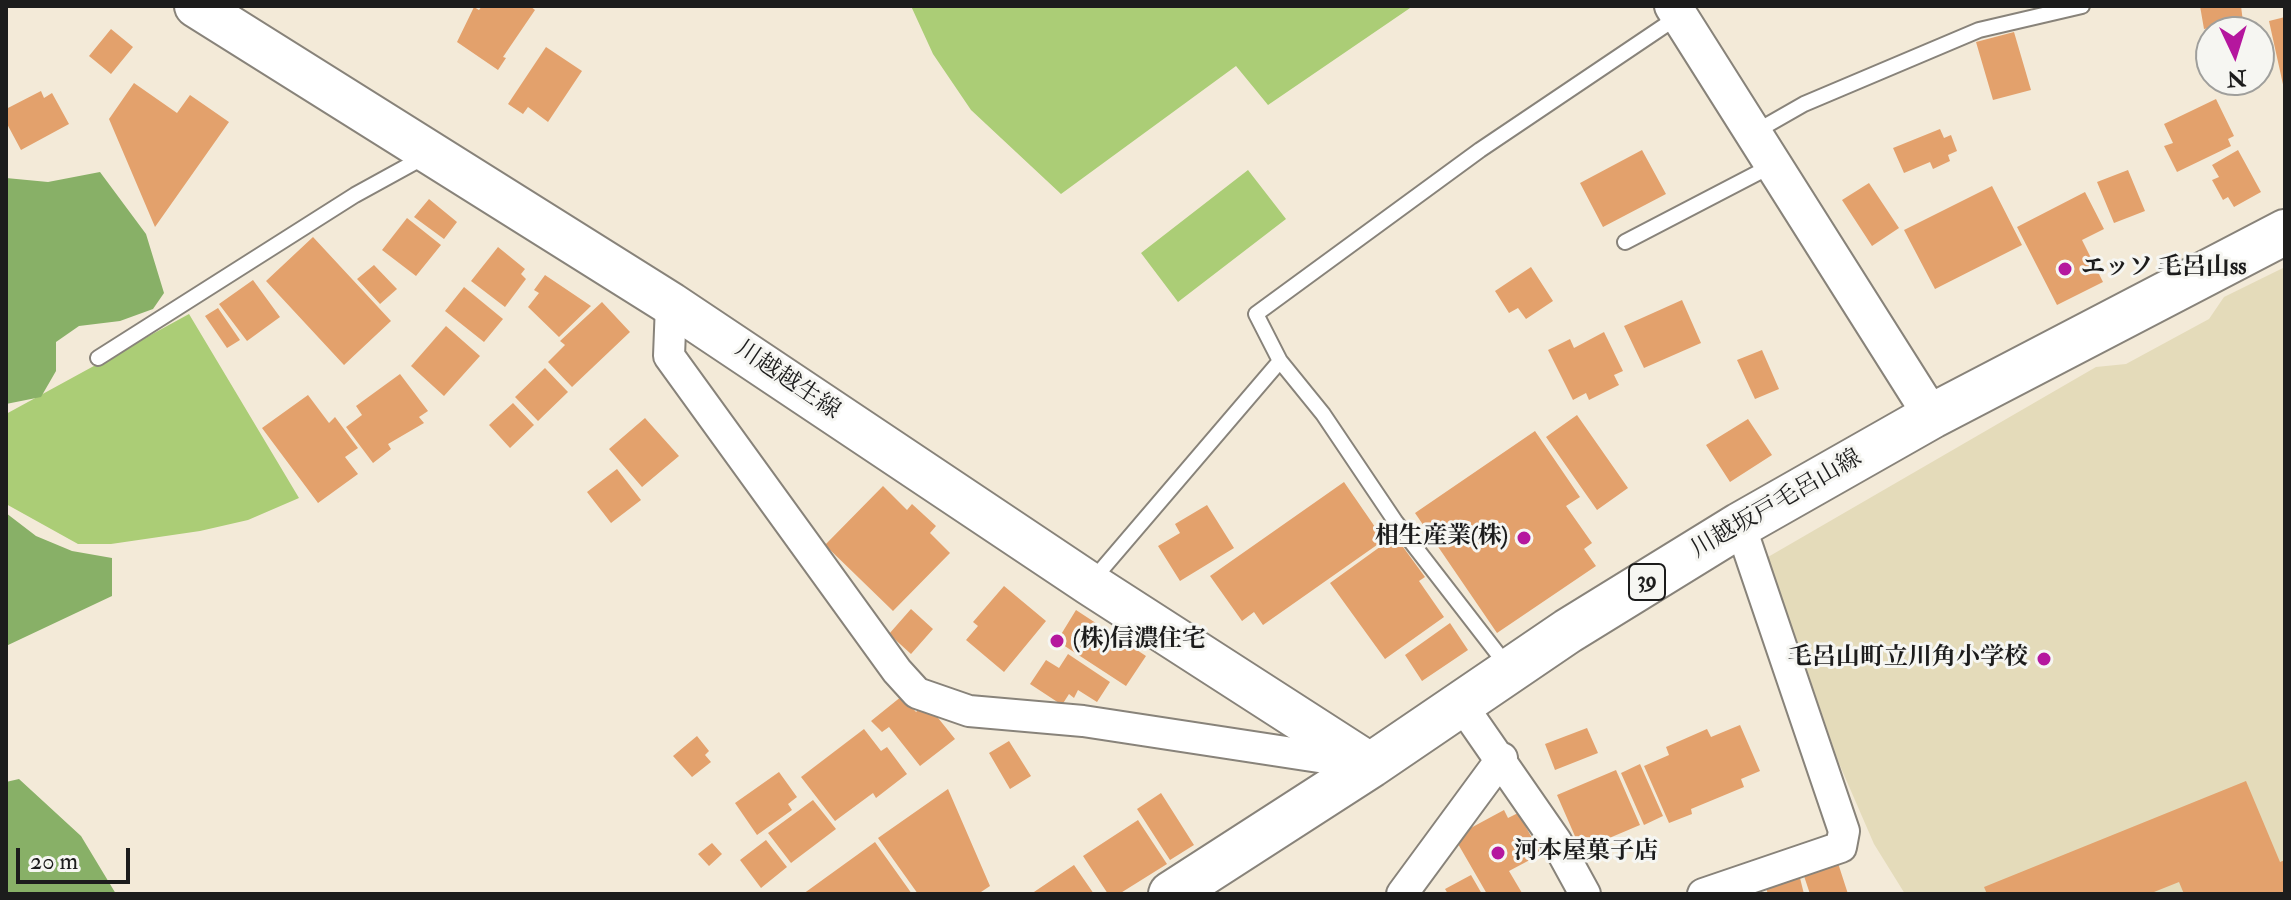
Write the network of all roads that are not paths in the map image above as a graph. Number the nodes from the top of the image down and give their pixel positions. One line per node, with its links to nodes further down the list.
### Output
1 (196, 6): 5 (main road, 川越越生線)
2 (2082, 6): 4 (lane)
3 (1676, 11): 4 (street); 11 (lane)
4 (1754, 133): 6 (street)
5 (430, 154): 9 (main road, 川越越生線); 10 (lane)
6 (1772, 166): 8 (lane); 12 (street)
7 (2285, 232): 12 (main road, 川越坂戸毛呂山線 / 39)
8 (1625, 242)
9 (671, 304): 14 (main road, 川越越生線); 18 (street)
10 (98, 358)
11 (1280, 361): 14 (lane); 15 (lane)
12 (1932, 416): 13 (main road, 川越坂戸毛呂山線 / 39)
13 (1740, 525): 15 (main road, 川越坂戸毛呂山線 / 39); 22 (street)
14 (1090, 584): 18 (main road, 川越越生線)
15 (1510, 670): 16 (main road, 川越坂戸毛呂山線 / 39)
16 (1461, 704): 17 (street); 18 (main road, 川越坂戸毛呂山線 / 39)
17 (1502, 758): 20 (street); 21 (street)
18 (1371, 765): 19 (main road, 川越坂戸毛呂山線 / 39)
19 (1171, 894)
20 (1402, 894)
21 (1585, 894)
22 (1703, 894)

